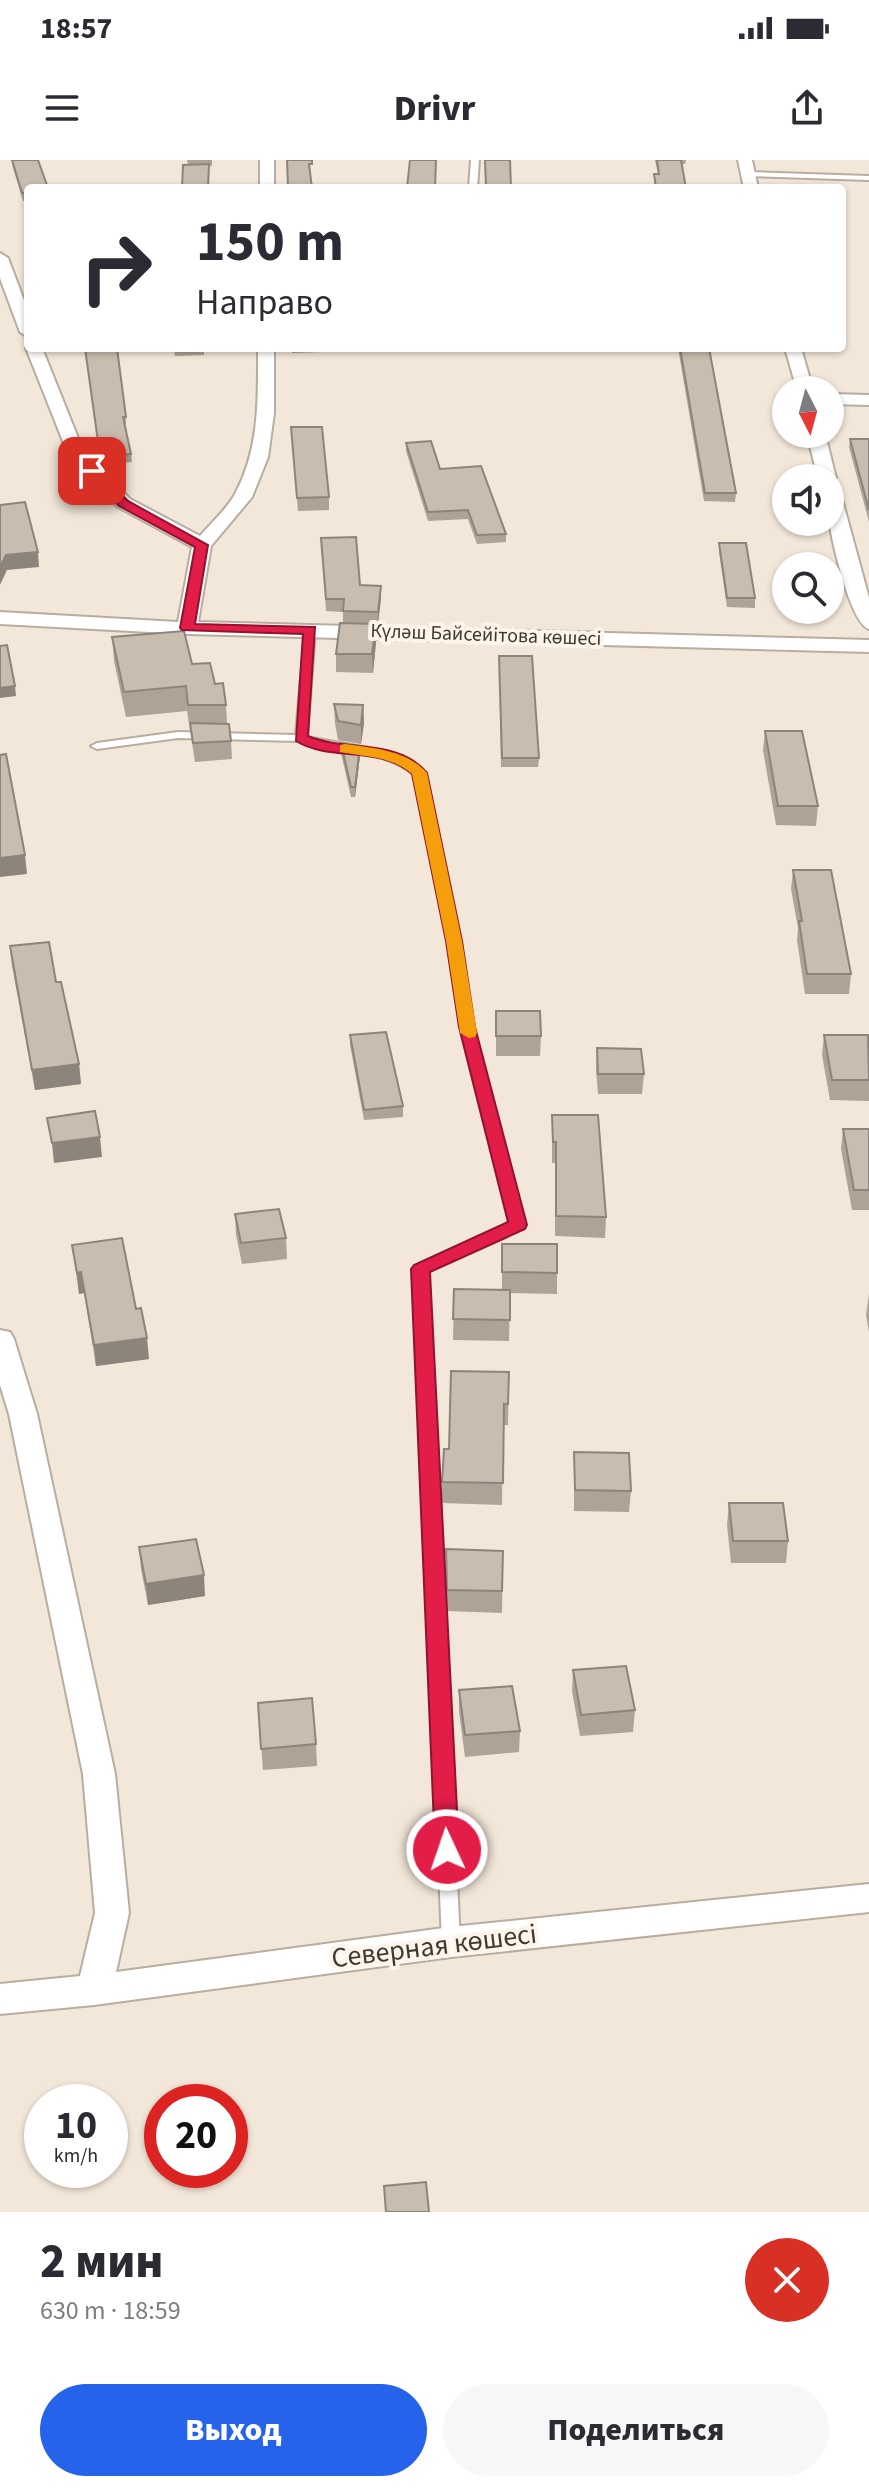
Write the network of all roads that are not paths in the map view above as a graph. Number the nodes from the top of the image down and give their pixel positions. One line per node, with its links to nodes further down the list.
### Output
1 (267, 160): 5 (street)
2 (475, 160): 6 (lane)
3 (748, 174): 4 (lane)
4 (869, 178)
5 (267, 184)
6 (473, 184)
7 (0, 258): 8 (street)
8 (24, 321)
9 (36, 352): 16 (street)
10 (266, 352): 16 (street)
11 (794, 352): 12 (street)
12 (801, 376)
13 (844, 399): 14 (street)
14 (869, 400)
15 (842, 536): 18 (street)
16 (202, 545): 19 (street)
17 (0, 618): 19 (street, Күләш Байсейітова көшесі)
18 (869, 623)
19 (187, 628): 20 (street, Күләш Байсейітова көшесі)
20 (310, 630): 21 (street, Күләш Байсейітова көшесі); 22 (lane)
21 (869, 646)
22 (301, 738): 23 (lane); 27 (lane)
23 (97, 746)
24 (0, 1339): 25 (street)
25 (12, 1417): 28 (street)
26 (869, 1898): 27 (street, Северная көшесі)
27 (451, 1942): 28 (street, Северная көшесі)
28 (94, 1990): 29 (street, Северная көшесі)
29 (0, 1999)

